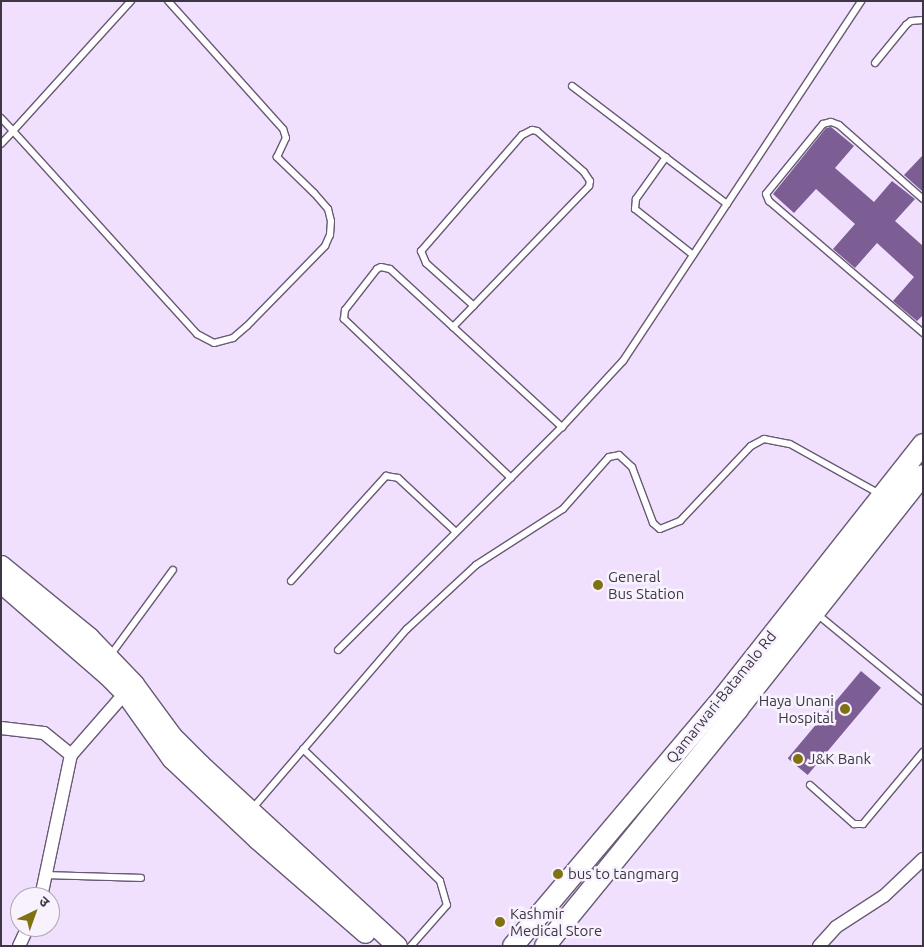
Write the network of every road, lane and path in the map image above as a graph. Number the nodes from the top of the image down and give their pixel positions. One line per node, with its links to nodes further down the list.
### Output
1 (131, 1): 8 (lane)
2 (168, 1): 8 (lane)
3 (861, 1): 12 (lane)
4 (923, 20): 5 (lane)
5 (875, 64)
6 (572, 86): 10 (lane)
7 (1, 118): 8 (lane)
8 (13, 131): 9 (lane)
9 (1, 144)
10 (666, 158): 12 (lane); 13 (lane)
11 (923, 199): 16 (lane)
12 (727, 204): 13 (lane)
13 (693, 255): 17 (lane)
14 (474, 306): 14 (lane); 15 (lane)
15 (454, 327): 17 (lane); 20 (lane)
16 (923, 333)
17 (562, 427): 20 (lane)
18 (923, 444): 21 (main road, Qamarwari-Batamalo Rd)
19 (923, 474): 27 (main road, Qamarwari-Batamalo Rd)
20 (511, 478): 22 (lane)
21 (882, 496): 33 (lane); 45 (main road, Qamarwari-Batamalo Rd)
22 (456, 532): 25 (lane); 28 (lane)
23 (1, 565): 29 (street)
24 (173, 570): 29 (lane)
25 (292, 581)
26 (1, 583): 30 (street)
27 (815, 613): 31 (lane); 46 (main road, Qamarwari-Batamalo Rd)
28 (338, 650)
29 (109, 658): 37 (street)
30 (125, 693): 35 (street); 42 (street)
31 (923, 701)
32 (1, 728): 35 (street)
33 (303, 749): 37 (lane); 44 (lane)
34 (923, 752): 36 (lane)
35 (71, 755): 39 (street)
36 (810, 785)
37 (251, 810): 43 (street)
38 (923, 859): 47 (street)
39 (47, 874): 40 (lane); 41 (street)
40 (141, 878)
41 (44, 887)
42 (379, 946)
43 (397, 946)
44 (411, 946)
45 (513, 946)
46 (545, 946)
47 (819, 946)

